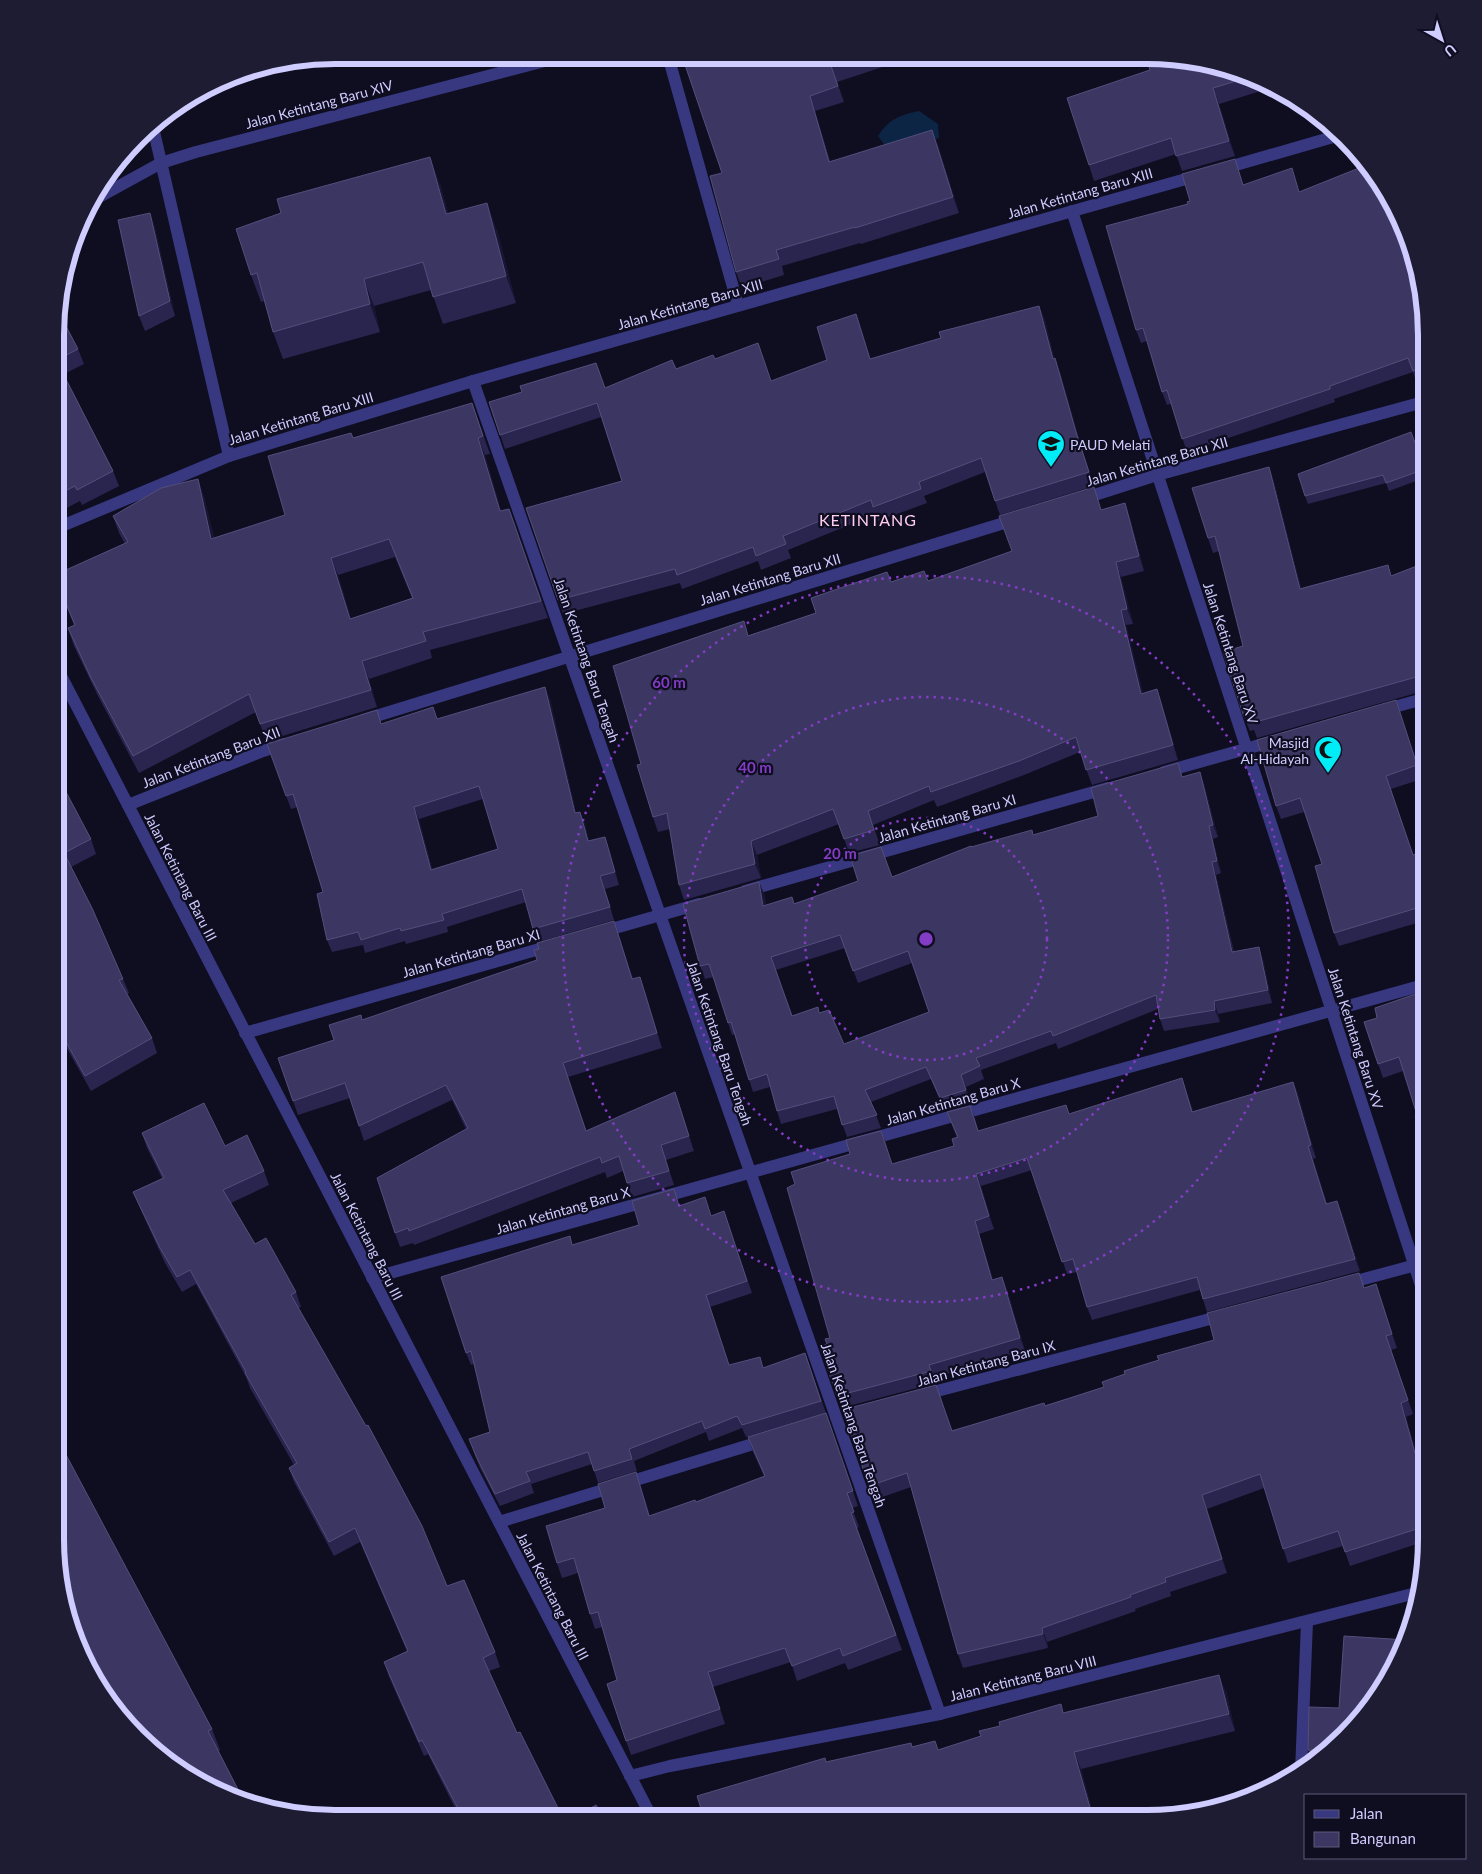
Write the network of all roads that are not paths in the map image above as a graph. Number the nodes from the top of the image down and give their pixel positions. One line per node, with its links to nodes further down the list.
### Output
1 (533, 64): 5 (street, Jalan Ketintang Baru XIV)
2 (670, 64): 8 (street)
3 (154, 133): 5 (street)
4 (1333, 137): 7 (street, Jalan Ketintang Baru XIII)
5 (161, 163): 6 (street, Jalan Ketintang Baru XIV); 11 (street)
6 (102, 195)
7 (1072, 211): 8 (street, Jalan Ketintang Baru XIII); 12 (street, Jalan Ketintang Baru XV)
8 (738, 306): 9 (street, Jalan Ketintang Baru XIII)
9 (473, 381): 11 (street, Jalan Ketintang Baru XIII); 16 (street, Jalan Ketintang Baru Tengah)
10 (1418, 403): 12 (street, Jalan Ketintang Baru XII)
11 (229, 456): 15 (street, Jalan Ketintang Baru XIII)
12 (1157, 475): 13 (street, Jalan Ketintang Baru XII); 23 (street, Jalan Ketintang Baru XV)
13 (1072, 502)
14 (1025, 516): 16 (street, Jalan Ketintang Baru XII)
15 (64, 525)
16 (570, 656): 20 (street, Jalan Ketintang Baru XII); 29 (street, Jalan Ketintang Baru Tengah)
17 (64, 682): 26 (street, Jalan Ketintang Baru III)
18 (1418, 701): 19 (street)
19 (1370, 714)
20 (346, 725)
21 (1284, 738): 23 (street)
22 (300, 739): 26 (street, Jalan Ketintang Baru XII)
23 (1246, 749): 24 (street); 33 (street, Jalan Ketintang Baru XV)
24 (1151, 776)
25 (1122, 784): 27 (street, Jalan Ketintang Baru XI)
26 (128, 805): 34 (street, Jalan Ketintang Baru III)
27 (731, 895)
28 (712, 900): 29 (street)
29 (660, 915): 30 (street); 35 (street, Jalan Ketintang Baru Tengah)
30 (594, 934)
31 (565, 942): 34 (street, Jalan Ketintang Baru XI)
32 (1418, 987): 33 (street, Jalan Ketintang Baru X)
33 (1331, 1011): 35 (street, Jalan Ketintang Baru X); 36 (street, Jalan Ketintang Baru XV)
34 (245, 1033): 38 (street, Jalan Ketintang Baru III)
35 (750, 1173): 38 (street, Jalan Ketintang Baru X); 46 (street, Jalan Ketintang Baru Tengah)
36 (1418, 1258)
37 (1418, 1265): 39 (street)
38 (372, 1278): 43 (street, Jalan Ketintang Baru III)
39 (1337, 1286)
40 (1241, 1311): 41 (street, Jalan Ketintang Baru IX)
41 (913, 1398)
42 (779, 1436): 43 (street)
43 (499, 1522): 48 (street, Jalan Ketintang Baru III)
44 (1413, 1594): 45 (street, Jalan Ketintang Baru VIII)
45 (1307, 1622): 46 (street, Jalan Ketintang Baru VIII); 47 (street)
46 (940, 1714): 48 (street, Jalan Ketintang Baru VIII)
47 (1301, 1762)
48 (630, 1776): 49 (street, Jalan Ketintang Baru III)
49 (648, 1810)

